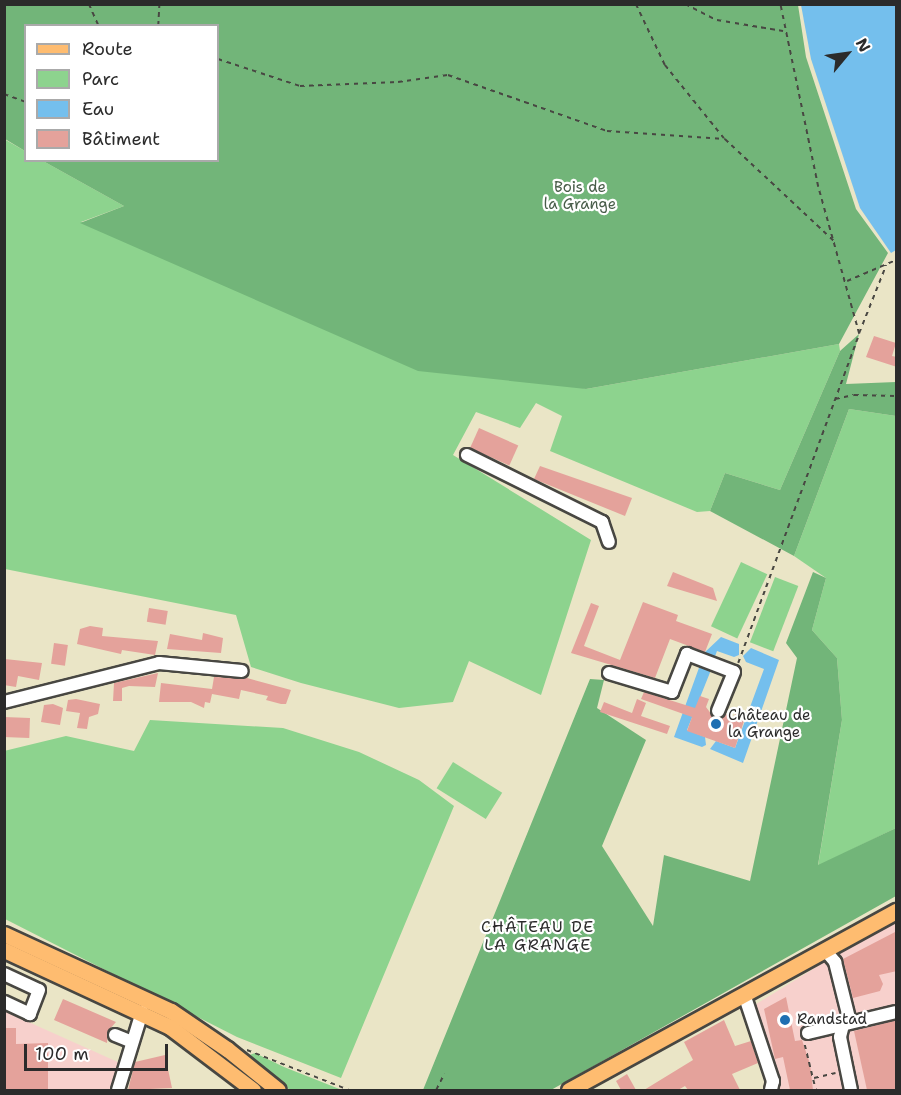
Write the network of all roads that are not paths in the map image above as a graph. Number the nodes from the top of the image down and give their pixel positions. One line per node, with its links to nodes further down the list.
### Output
1 (466, 455): 2 (street)
2 (609, 542)
3 (242, 671): 5 (street)
4 (609, 673): 6 (street)
5 (4, 702)
6 (718, 711)
7 (897, 911): 10 (main road)
8 (4, 934): 23 (main road)
9 (4, 950): 11 (main road)
10 (825, 950): 13 (main road); 17 (street)
11 (20, 957): 12 (street); 15 (main road)
12 (8, 975): 14 (street)
13 (744, 994): 24 (main road); 25 (street)
14 (4, 1002)
15 (142, 1012): 20 (street); 22 (main road)
16 (897, 1012): 17 (street)
17 (846, 1024): 18 (street); 26 (street)
18 (808, 1033)
19 (115, 1035): 20 (street)
20 (132, 1042): 21 (street)
21 (118, 1090)
22 (254, 1090)
23 (278, 1090)
24 (569, 1090)
25 (771, 1090)
26 (851, 1090)

